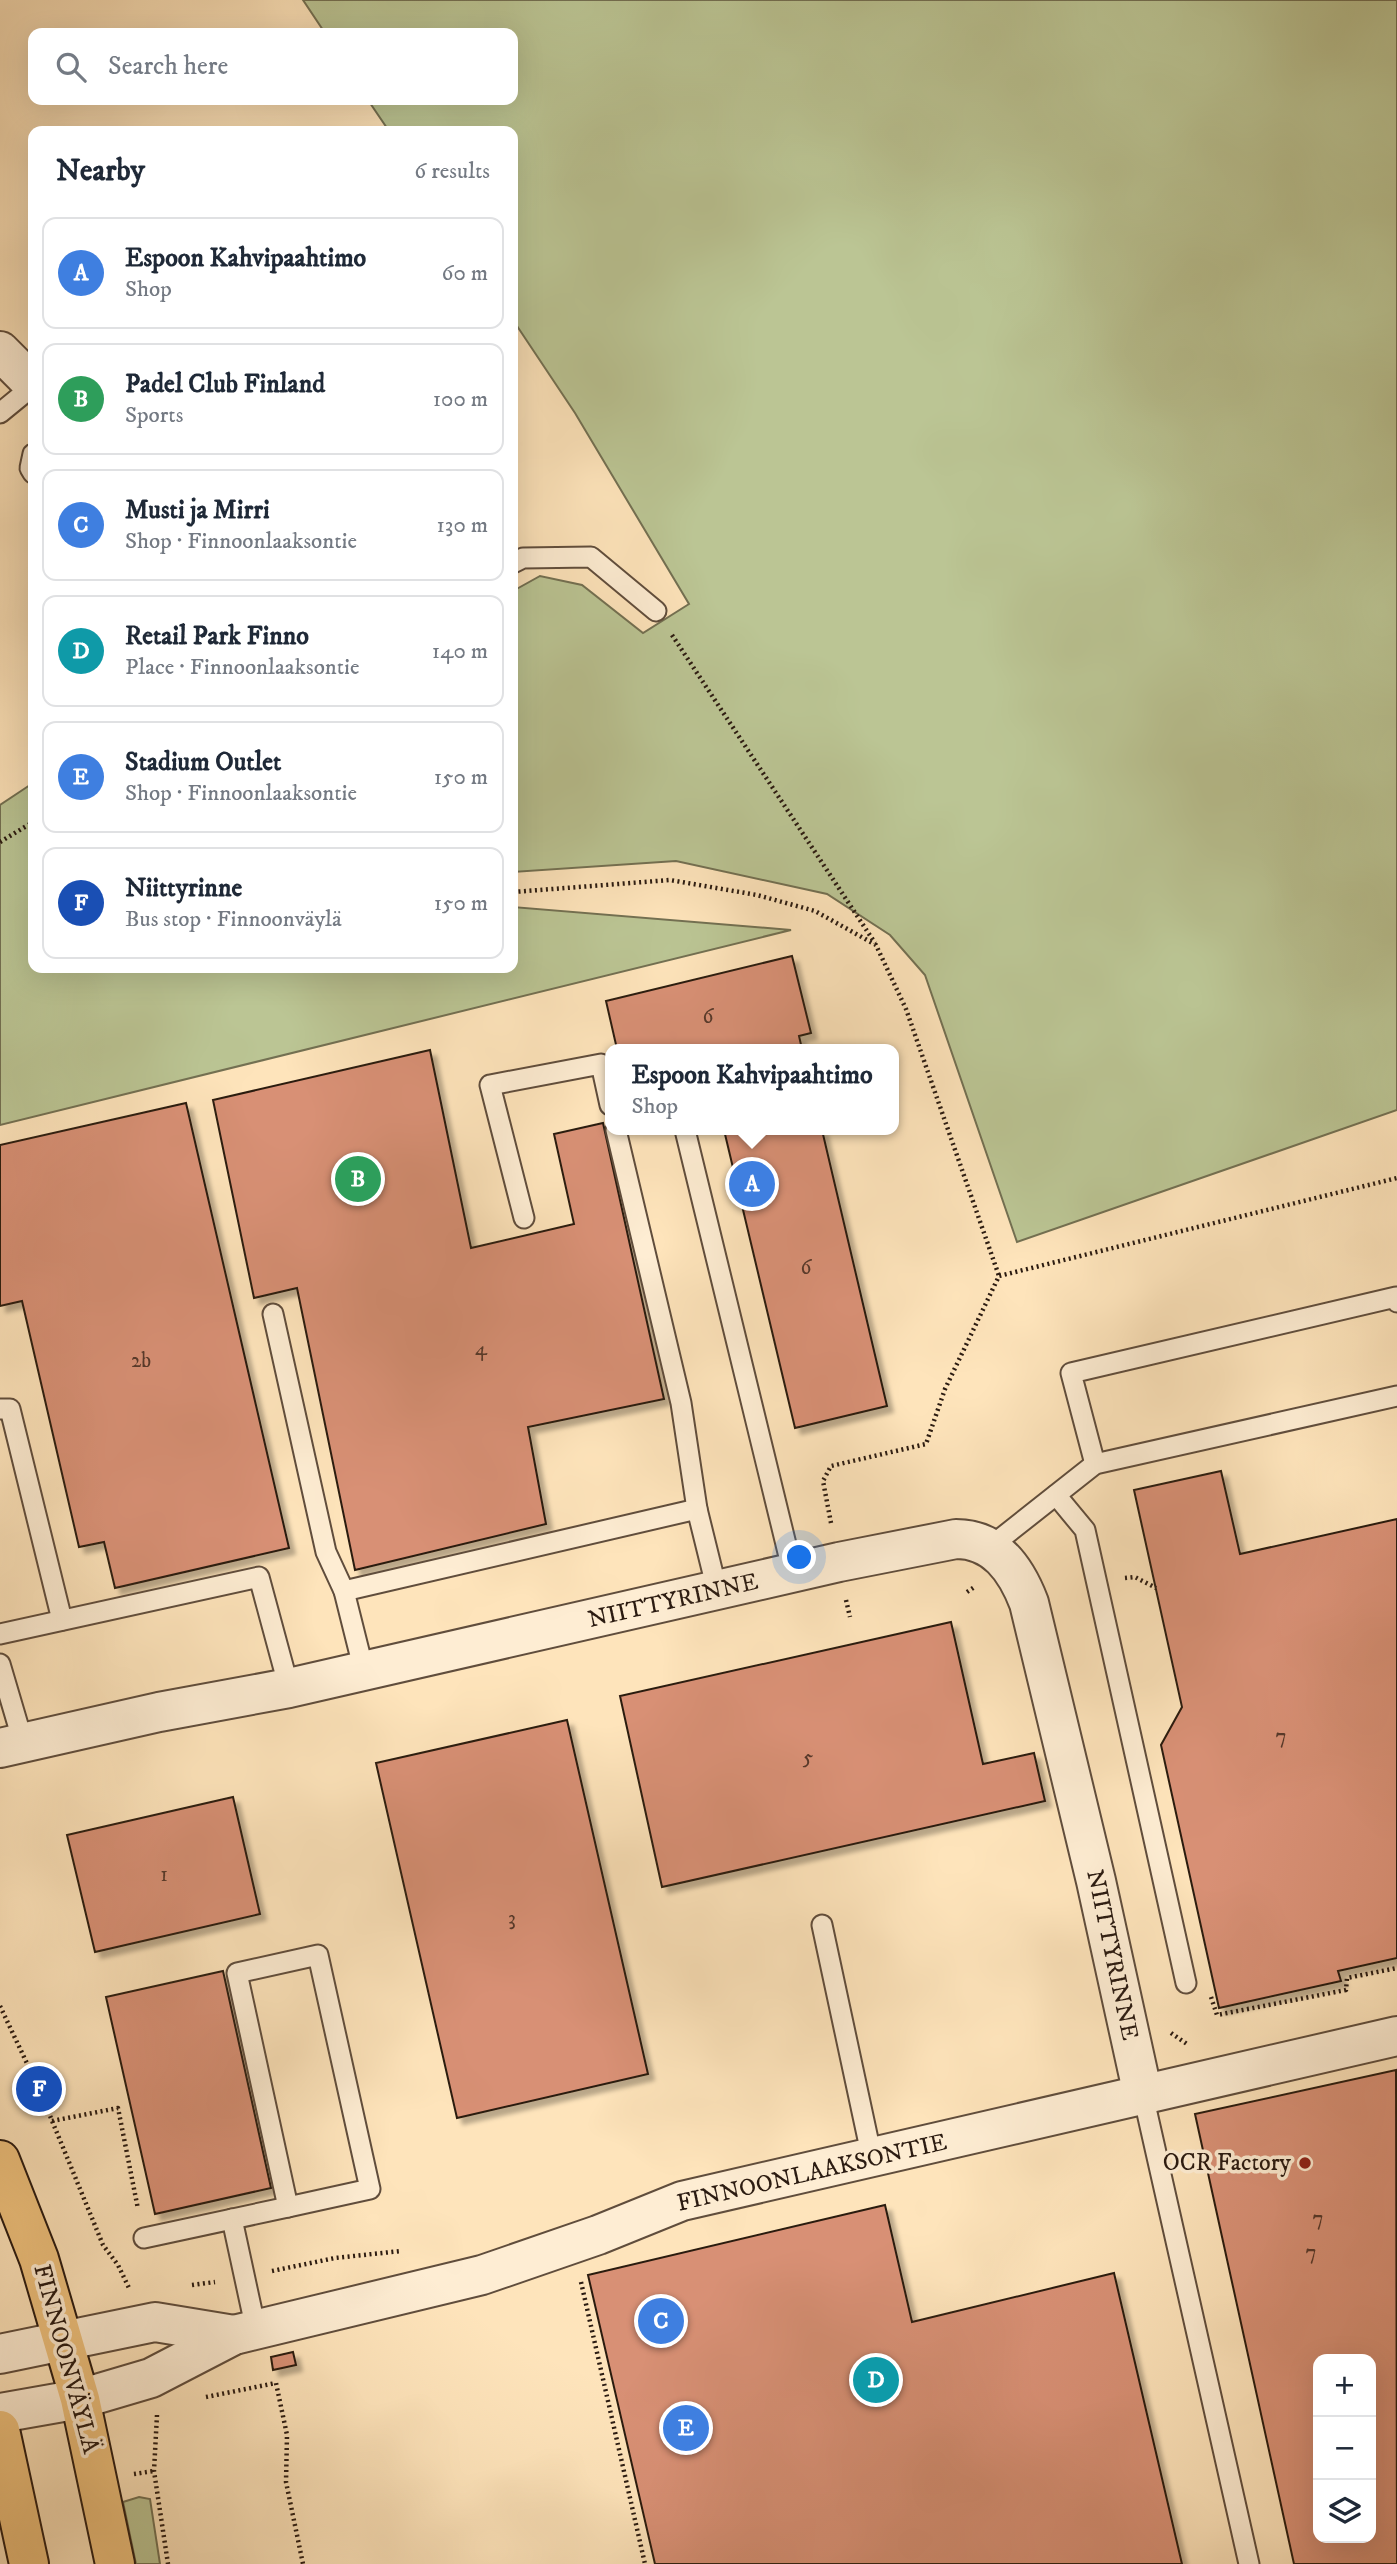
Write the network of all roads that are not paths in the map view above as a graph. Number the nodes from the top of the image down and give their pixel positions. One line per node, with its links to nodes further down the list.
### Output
1 (0, 351): 2 (street)
2 (28, 380)
3 (28, 389): 4 (lane)
4 (0, 413)
5 (518, 560): 6 (lane)
6 (656, 611)
7 (605, 1082): 10 (lane)
8 (617, 1135): 17 (lane)
9 (686, 1135): 19 (lane)
10 (524, 1218)
11 (1397, 1302): 15 (lane)
12 (274, 1314): 20 (lane)
13 (1397, 1396): 15 (lane)
14 (0, 1409): 22 (lane)
15 (1095, 1464): 16 (lane)
16 (1056, 1495): 18 (lane); 29 (lane)
17 (697, 1509): 20 (lane); 21 (lane)
18 (990, 1548): 19 (street, NIITTYRINNE); 31 (street, NIITTYRINNE)
19 (793, 1573): 21 (street, NIITTYRINNE)
20 (344, 1591): 25 (lane)
21 (717, 1591): 25 (street, NIITTYRINNE)
22 (62, 1620): 23 (lane); 26 (lane)
23 (0, 1634)
24 (0, 1664): 27 (lane)
25 (364, 1671): 26 (street, NIITTYRINNE)
26 (289, 1688): 27 (street, NIITTYRINNE)
27 (11, 1745)
28 (822, 1925): 32 (lane)
29 (1185, 1983)
30 (1397, 2036): 31 (street, FINNOONLAAKSONTIE)
31 (1143, 2095): 32 (street, FINNOONLAAKSONTIE); 45 (lane)
32 (872, 2158): 37 (street, FINNOONLAAKSONTIE)
33 (0, 2160): 38 (main road, FINNOONVÄYLÄ)
34 (288, 2207): 34 (lane); 35 (lane)
35 (232, 2219): 36 (lane); 37 (lane)
36 (144, 2238)
37 (245, 2333): 38 (street, FINNOONLAAKSONTIE); 40 (street, FINNOONLAAKSONTIE)
38 (62, 2339): 39 (street, FINNOONLAAKSONTIE); 40 (main road, FINNOONVÄYLÄ)
39 (0, 2354)
40 (80, 2399): 41 (street, FINNOONLAAKSONTIE); 44 (main road, FINNOONVÄYLÄ)
41 (0, 2413)
42 (0, 2430): 43 (main road)
43 (29, 2564)
44 (115, 2564)
45 (1249, 2564)

